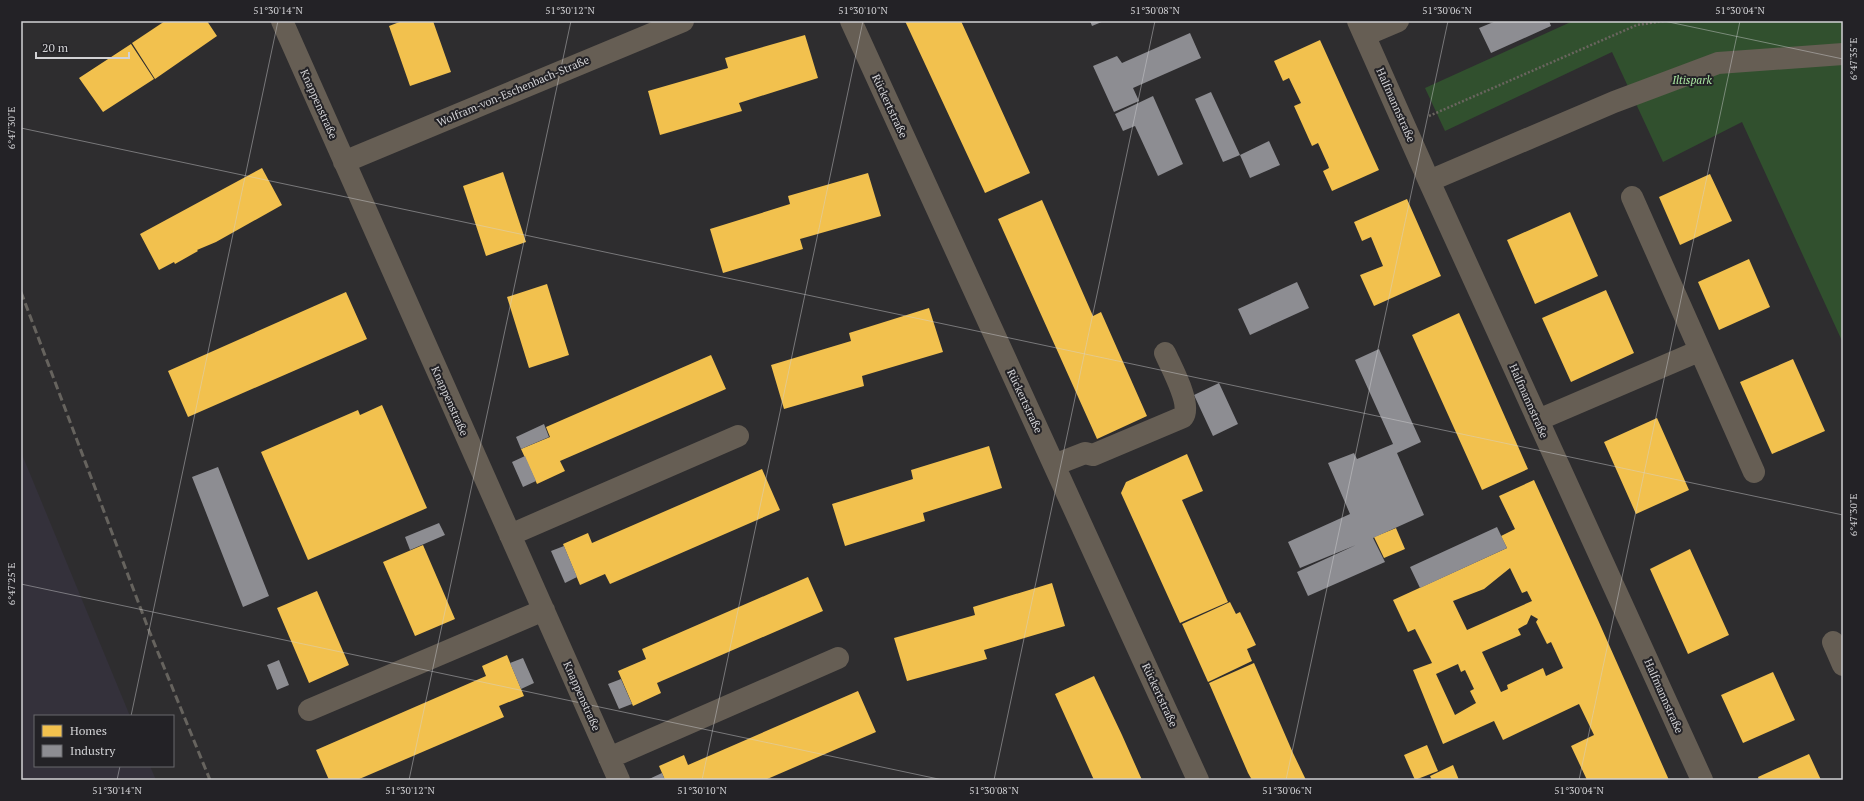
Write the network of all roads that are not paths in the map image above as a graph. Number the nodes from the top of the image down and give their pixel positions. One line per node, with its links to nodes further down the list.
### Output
1 (282, 21): 7 (street, Knappenstraße)
2 (683, 21): 7 (street, Wolfram-von-Eschenbach-Straße)
3 (851, 21): 14 (street, Rückertstraße)
4 (1398, 21): 5 (street)
5 (1362, 28): 8 (street, Halfmannstraße)
6 (1843, 54): 8 (street)
7 (344, 162): 16 (street, Knappenstraße)
8 (1429, 181): 12 (street, Halfmannstraße)
9 (1632, 197): 10 (street)
10 (1699, 351): 12 (street); 15 (street)
11 (1165, 354): 14 (street)
12 (1538, 420): 25 (street, Halfmannstraße)
13 (738, 436): 16 (street)
14 (1054, 465): 24 (street, Rückertstraße)
15 (1754, 472)
16 (510, 535): 17 (street, Knappenstraße)
17 (544, 610): 21 (street); 22 (street, Knappenstraße)
18 (1833, 642): 20 (street)
19 (838, 658): 22 (street)
20 (1843, 665)
21 (309, 710)
22 (610, 758): 23 (street, Knappenstraße)
23 (619, 780)
24 (1198, 780)
25 (1702, 780)

